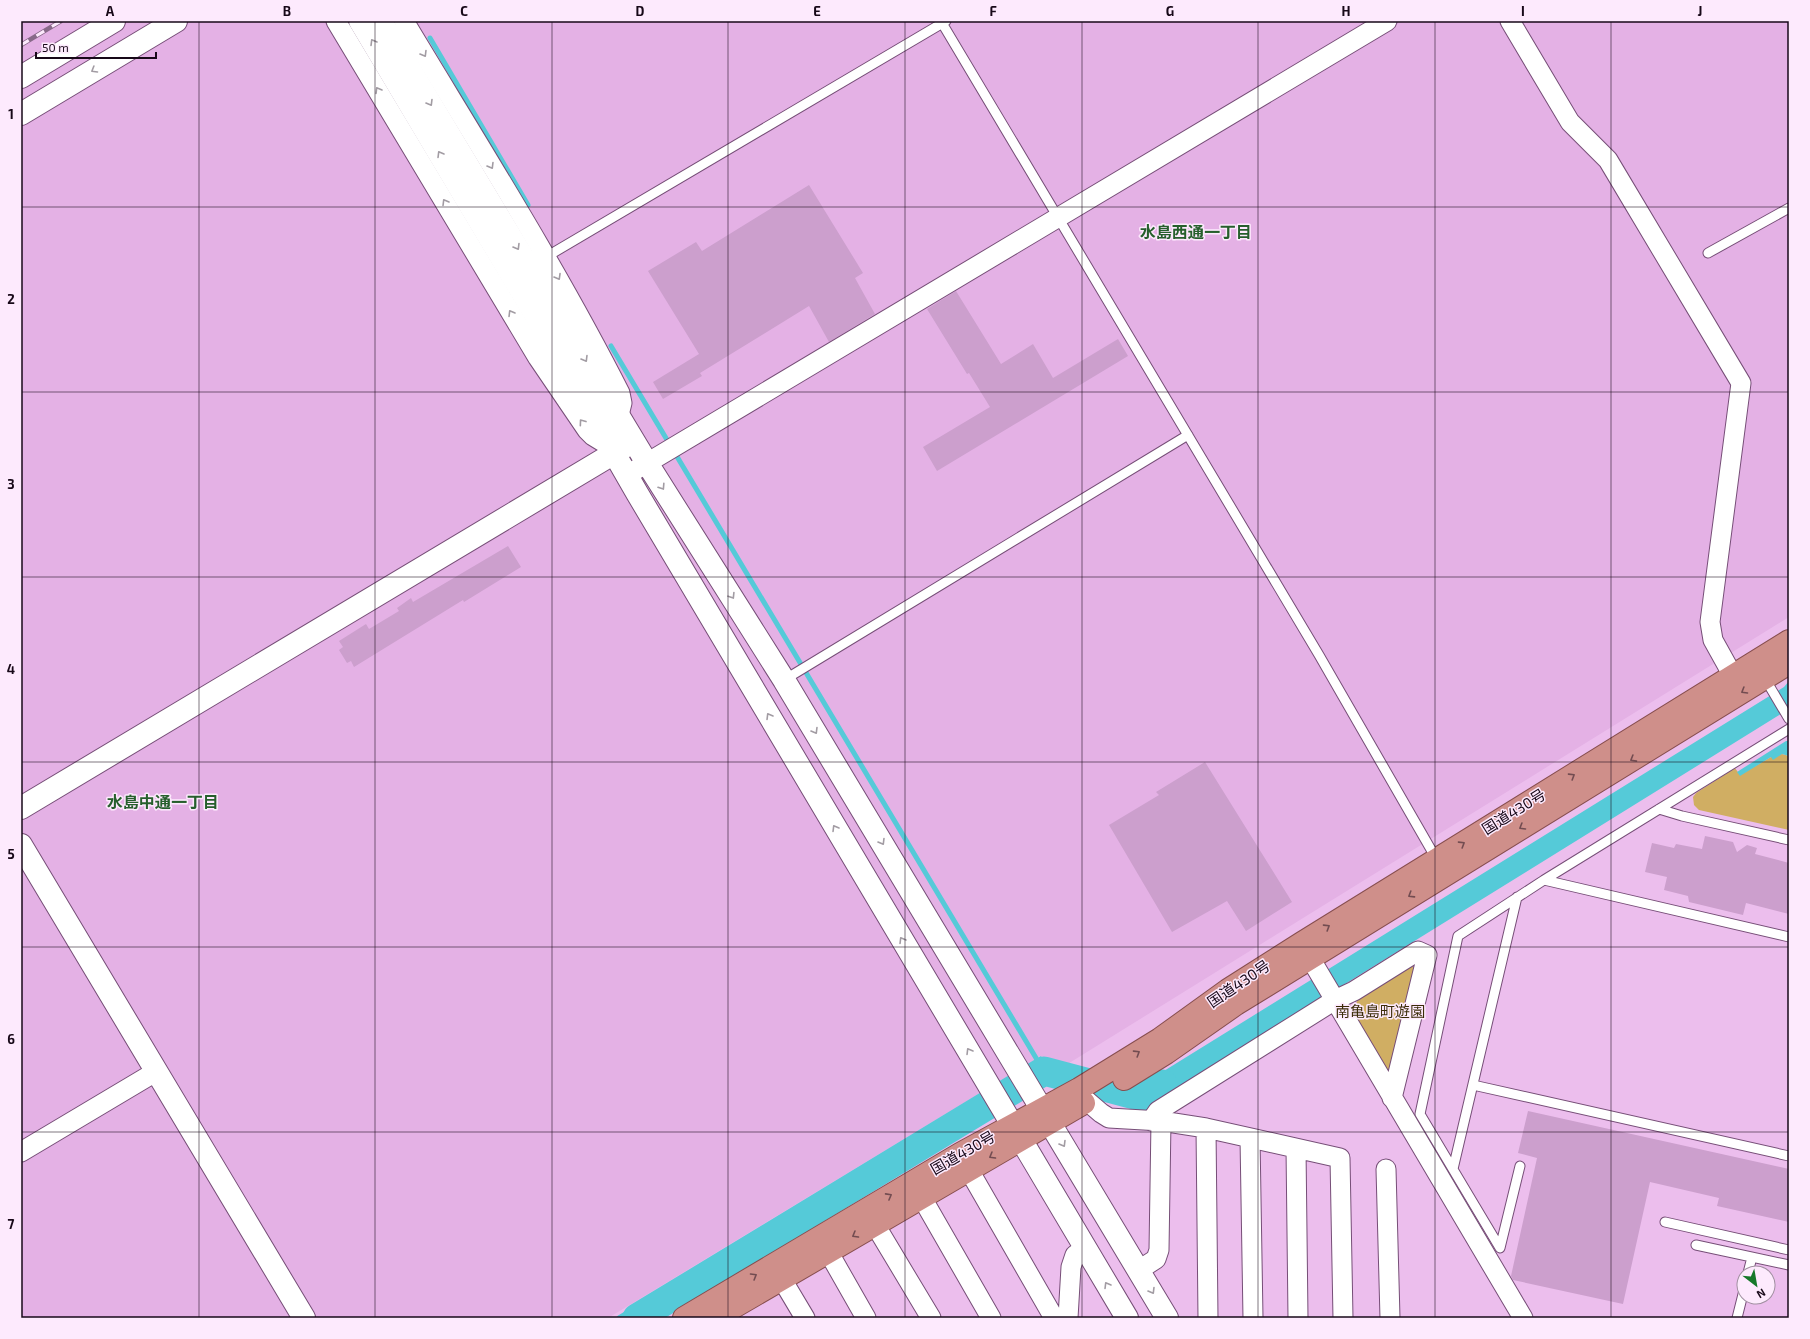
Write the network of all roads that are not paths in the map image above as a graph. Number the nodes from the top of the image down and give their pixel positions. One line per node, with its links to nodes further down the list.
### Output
1 (114, 21): 10 (street)
2 (176, 21): 11 (street, one-way to 11)
3 (336, 21): 20 (street, one-way to 3)
4 (360, 21): 14 (street, one-way to 4)
5 (381, 21): 14 (street, one-way to 14)
6 (404, 21): 16 (street, one-way to 16)
7 (1387, 21): 13 (street)
8 (1510, 21): 26 (street)
9 (944, 22): 13 (lane); 16 (lane)
10 (21, 77)
11 (21, 114)
12 (1789, 208): 15 (lane)
13 (1058, 217): 18 (lane); 21 (street)
14 (489, 219): 17 (street, one-way to 17); 20 (street)
15 (1708, 253)
16 (546, 257): 17 (street, one-way to 17)
17 (619, 415): 19 (street)
18 (1188, 435): 25 (lane); 34 (lane)
19 (634, 442): 20 (street); 21 (street)
20 (613, 450): 22 (street); 30 (street)
21 (647, 464): 22 (street); 25 (street, one-way to 25)
22 (626, 475): 47 (street, one-way to 22)
23 (1789, 641): 27 (highway, 国道430号)
24 (1789, 663): 27 (highway, 国道430号)
25 (797, 671): 44 (street, one-way to 44)
26 (1733, 676): 27 (highway, 国道430号); 34 (highway, 国道430号, one-way to 26)
27 (1764, 678): 28 (lane); 34 (highway, 国道430号, one-way to 34)
28 (1787, 716)
29 (1789, 729): 31 (lane)
30 (21, 808)
31 (1659, 809): 32 (lane); 35 (lane)
32 (1789, 840)
33 (21, 845): 40 (street)
34 (1441, 867): 38 (highway, 国道430号)
35 (1544, 880): 36 (lane); 37 (lane)
36 (1517, 897): 41 (lane); 55 (lane)
37 (1789, 937)
38 (1310, 958): 39 (street); 42 (highway, 国道430号)
39 (1334, 998): 43 (street); 43 (street); 45 (street)
40 (157, 1071): 50 (street); 70 (street)
41 (1473, 1085): 51 (lane); 55 (lane)
42 (1088, 1095): 44 (highway, 国道430号); 45 (street)
43 (1392, 1098): 85 (street)
44 (1046, 1116): 47 (highway, 国道430号); 66 (street, one-way to 66)
45 (1156, 1121): 46 (street); 66 (street)
46 (1206, 1128): 48 (street); 80 (street)
47 (1016, 1132): 52 (highway, 国道430号); 61 (street)
48 (1250, 1138): 49 (street); 81 (street)
49 (1296, 1148): 82 (street); 83 (street)
50 (21, 1152)
51 (1789, 1156)
52 (964, 1162): 56 (highway, 国道430号); 76 (street)
53 (1520, 1166): 55 (lane)
54 (1386, 1169): 84 (street)
55 (1453, 1169)
56 (917, 1190): 57 (highway, 国道430号); 75 (street)
57 (870, 1216): 59 (highway, 国道430号); 74 (street)
58 (1665, 1222): 62 (lane)
59 (824, 1244): 67 (highway, 国道430号); 73 (street)
60 (1696, 1245): 63 (lane)
61 (1085, 1248): 77 (street); 78 (street, one-way to 61)
62 (1789, 1250)
63 (1752, 1257): 64 (lane); 65 (lane)
64 (1750, 1265)
65 (1789, 1265)
66 (1139, 1270): 79 (street, one-way to 79)
67 (778, 1271): 69 (highway, 国道430号); 72 (street)
68 (1740, 1305): 86 (lane)
69 (728, 1309): 71 (highway, 国道430号)
70 (304, 1318)
71 (684, 1318)
72 (805, 1318)
73 (866, 1318)
74 (931, 1318)
75 (992, 1318)
76 (1054, 1318)
77 (1068, 1318)
78 (1127, 1318)
79 (1167, 1318)
80 (1208, 1318)
81 (1253, 1318)
82 (1298, 1318)
83 (1343, 1318)
84 (1390, 1318)
85 (1523, 1318)
86 (1737, 1318)

